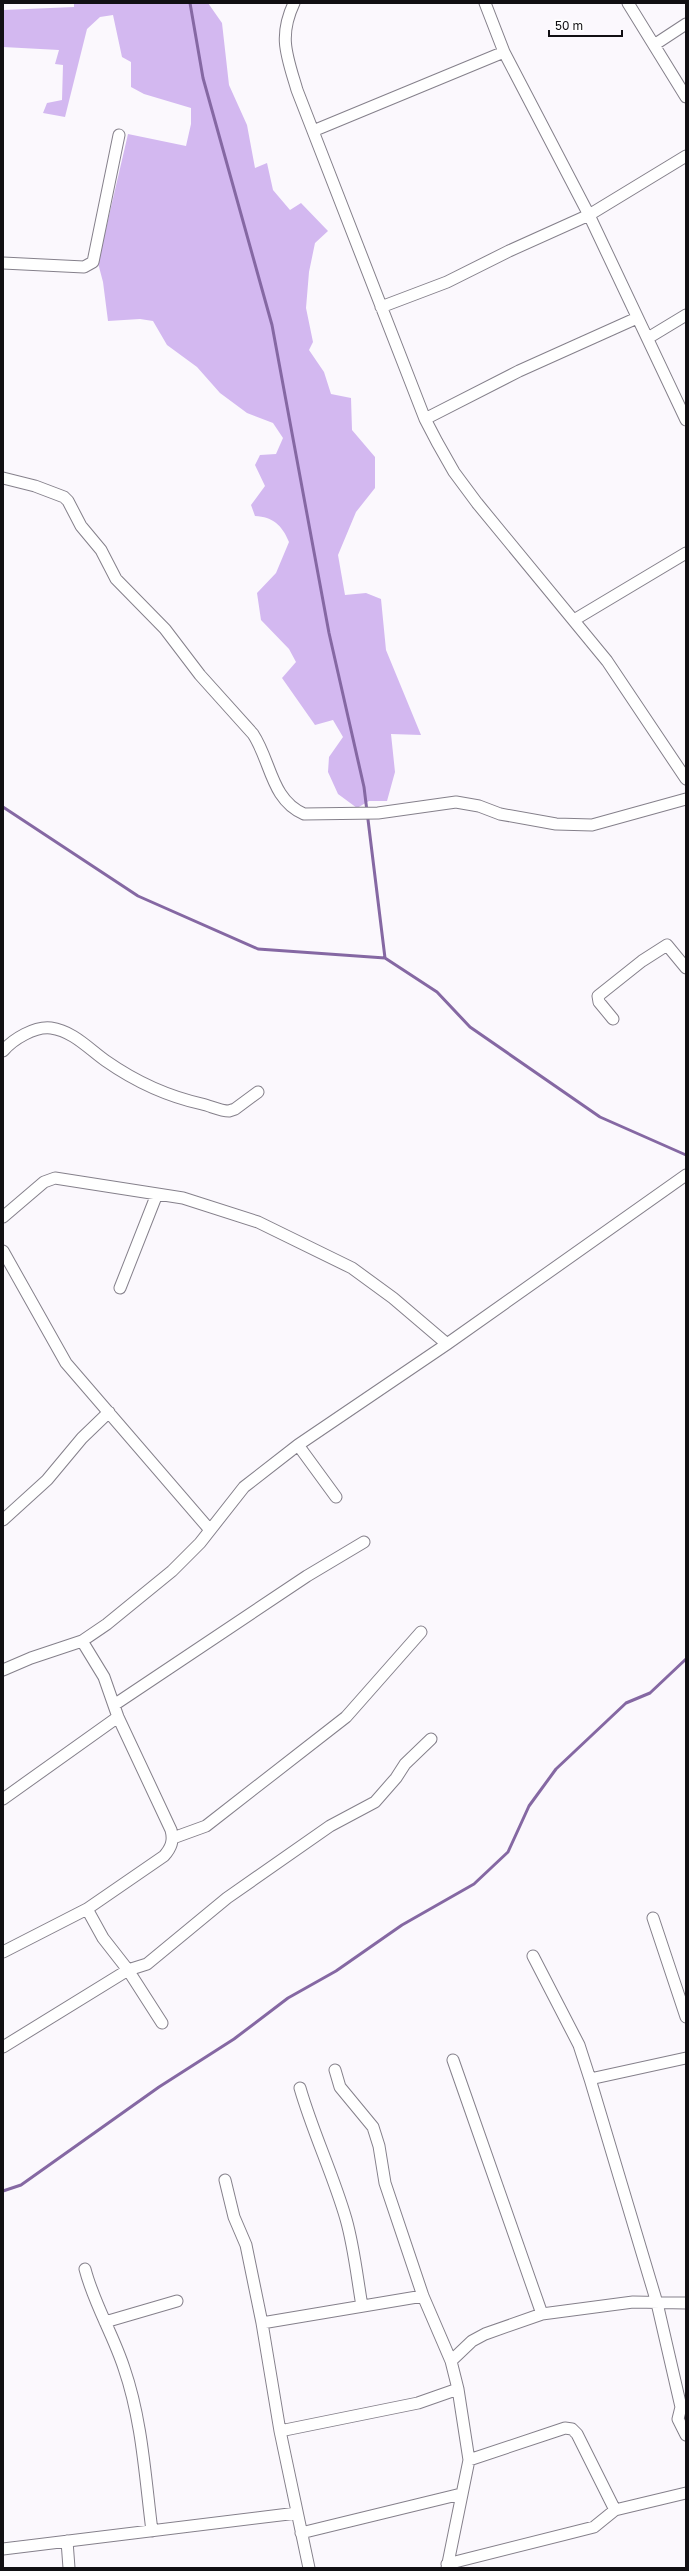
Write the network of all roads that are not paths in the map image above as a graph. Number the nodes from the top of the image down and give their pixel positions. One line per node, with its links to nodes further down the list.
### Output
1 (294, 3): 8 (street)
2 (485, 3): 6 (street)
3 (628, 3): 5 (street)
4 (686, 24): 5 (street)
5 (654, 45): 7 (street)
6 (504, 52): 8 (street); 11 (street)
7 (686, 97)
8 (313, 131): 13 (street)
9 (119, 135): 12 (street)
10 (686, 156): 11 (street)
11 (589, 215): 13 (street); 15 (street)
12 (3, 263)
13 (381, 307): 17 (street)
14 (686, 315): 16 (street)
15 (637, 318): 16 (street); 17 (street)
16 (648, 338): 18 (street)
17 (425, 419): 21 (street)
18 (686, 420)
19 (3, 478): 23 (street)
20 (686, 553): 21 (street)
21 (574, 620): 22 (street)
22 (686, 779)
23 (686, 799)
24 (686, 968): 25 (street)
25 (614, 1020)
26 (3, 1051): 27 (street)
27 (258, 1092)
28 (686, 1175): 33 (street)
29 (157, 1194): 30 (street); 32 (street); 33 (street)
30 (3, 1217)
31 (4, 1256): 34 (street)
32 (120, 1288)
33 (447, 1344): 35 (street)
34 (108, 1412): 37 (street); 38 (street)
35 (298, 1444): 36 (street); 38 (street)
36 (336, 1497)
37 (3, 1520)
38 (210, 1530): 41 (street)
39 (364, 1542): 43 (street)
40 (422, 1632): 47 (street)
41 (82, 1641): 42 (street); 43 (street)
42 (3, 1670)
43 (114, 1705): 44 (street)
44 (118, 1717): 46 (street); 47 (street)
45 (431, 1739): 52 (street)
46 (3, 1799)
47 (173, 1838): 48 (street)
48 (87, 1909): 50 (street); 52 (street)
49 (653, 1918): 53 (street)
50 (3, 1952)
51 (533, 1956): 59 (street)
52 (128, 1970): 54 (street); 55 (street)
53 (686, 2017)
54 (162, 2023)
55 (3, 2047)
56 (686, 2058): 59 (street)
57 (453, 2060): 68 (street)
58 (336, 2070): 63 (street)
59 (590, 2079): 65 (street)
60 (300, 2088): 67 (street)
61 (225, 2180): 70 (street)
62 (85, 2269): 69 (street)
63 (423, 2296): 67 (street); 71 (street)
64 (177, 2300): 69 (street)
65 (656, 2303): 66 (street); 68 (street); 73 (street)
66 (686, 2303)
67 (362, 2306): 70 (street)
68 (542, 2314): 71 (street)
69 (105, 2322): 81 (street)
70 (262, 2323): 74 (street)
71 (452, 2361): 72 (street)
72 (458, 2389): 74 (street); 76 (street)
73 (683, 2405): 75 (street)
74 (280, 2431): 80 (street)
75 (686, 2435)
76 (469, 2460): 78 (street); 79 (street)
77 (686, 2493): 79 (street)
78 (461, 2494): 82 (street); 85 (street)
79 (615, 2510): 85 (street)
80 (297, 2513): 81 (street); 82 (street)
81 (152, 2531): 83 (street)
82 (301, 2533): 87 (street)
83 (67, 2540): 84 (street); 86 (street)
84 (3, 2549)
85 (447, 2566)
86 (68, 2568)
87 (309, 2568)

